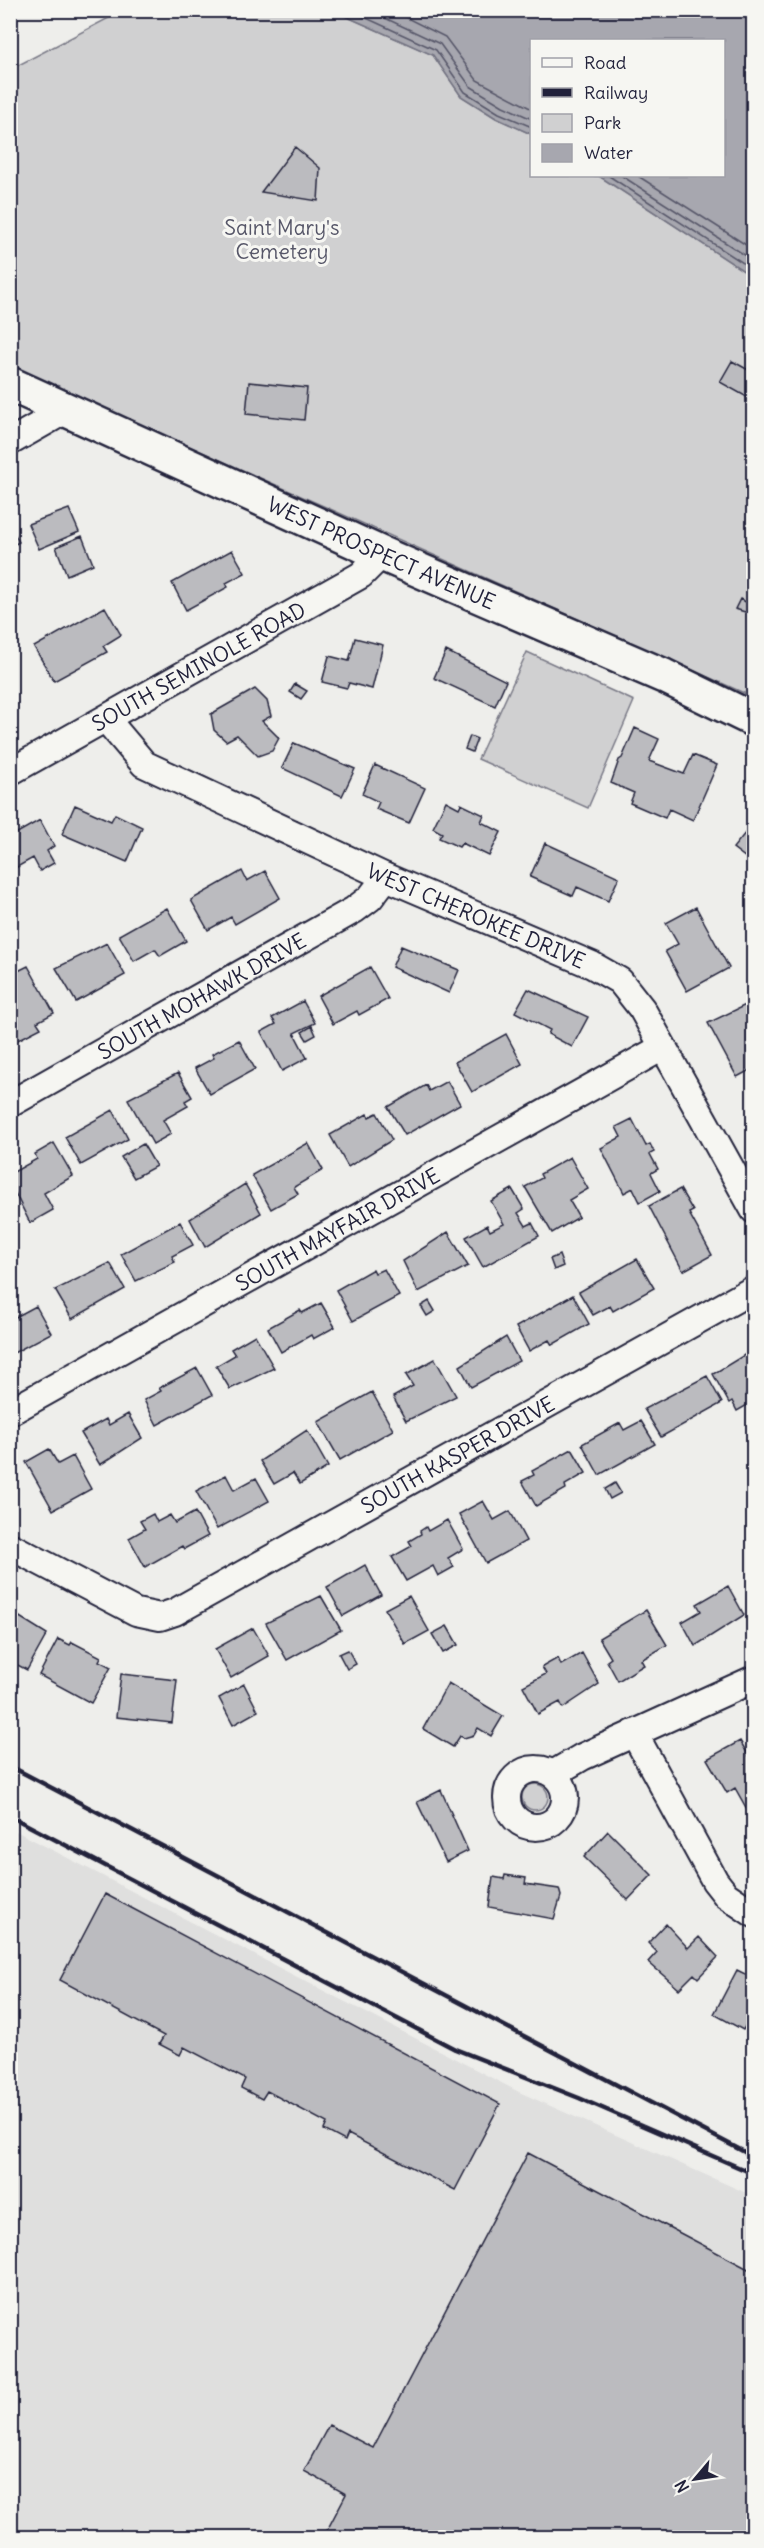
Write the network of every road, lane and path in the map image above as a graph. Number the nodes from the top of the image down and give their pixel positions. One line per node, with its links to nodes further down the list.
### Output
1 (10, 384): 2 (main road, WEST PROSPECT AVENUE)
2 (66, 410): 3 (street); 4 (main road, WEST PROSPECT AVENUE)
3 (10, 442)
4 (382, 554): 5 (street, SOUTH SEMINOLE ROAD); 6 (main road, WEST PROSPECT AVENUE)
5 (106, 719): 7 (street, SOUTH SEMINOLE ROAD); 8 (street, WEST CHEROKEE DRIVE)
6 (753, 720)
7 (10, 772)
8 (386, 877): 9 (street, WEST CHEROKEE DRIVE); 10 (street, SOUTH MOHAWK DRIVE)
9 (663, 1047): 11 (street, WEST CHEROKEE DRIVE); 13 (street, SOUTH MAYFAIR DRIVE)
10 (10, 1104)
11 (753, 1210)
12 (753, 1289): 14 (street, SOUTH KASPER DRIVE)
13 (10, 1412)
14 (10, 1545)
15 (753, 1679): 16 (street)
16 (634, 1733): 17 (street); 18 (street)
17 (552, 1774)
18 (753, 1914)

